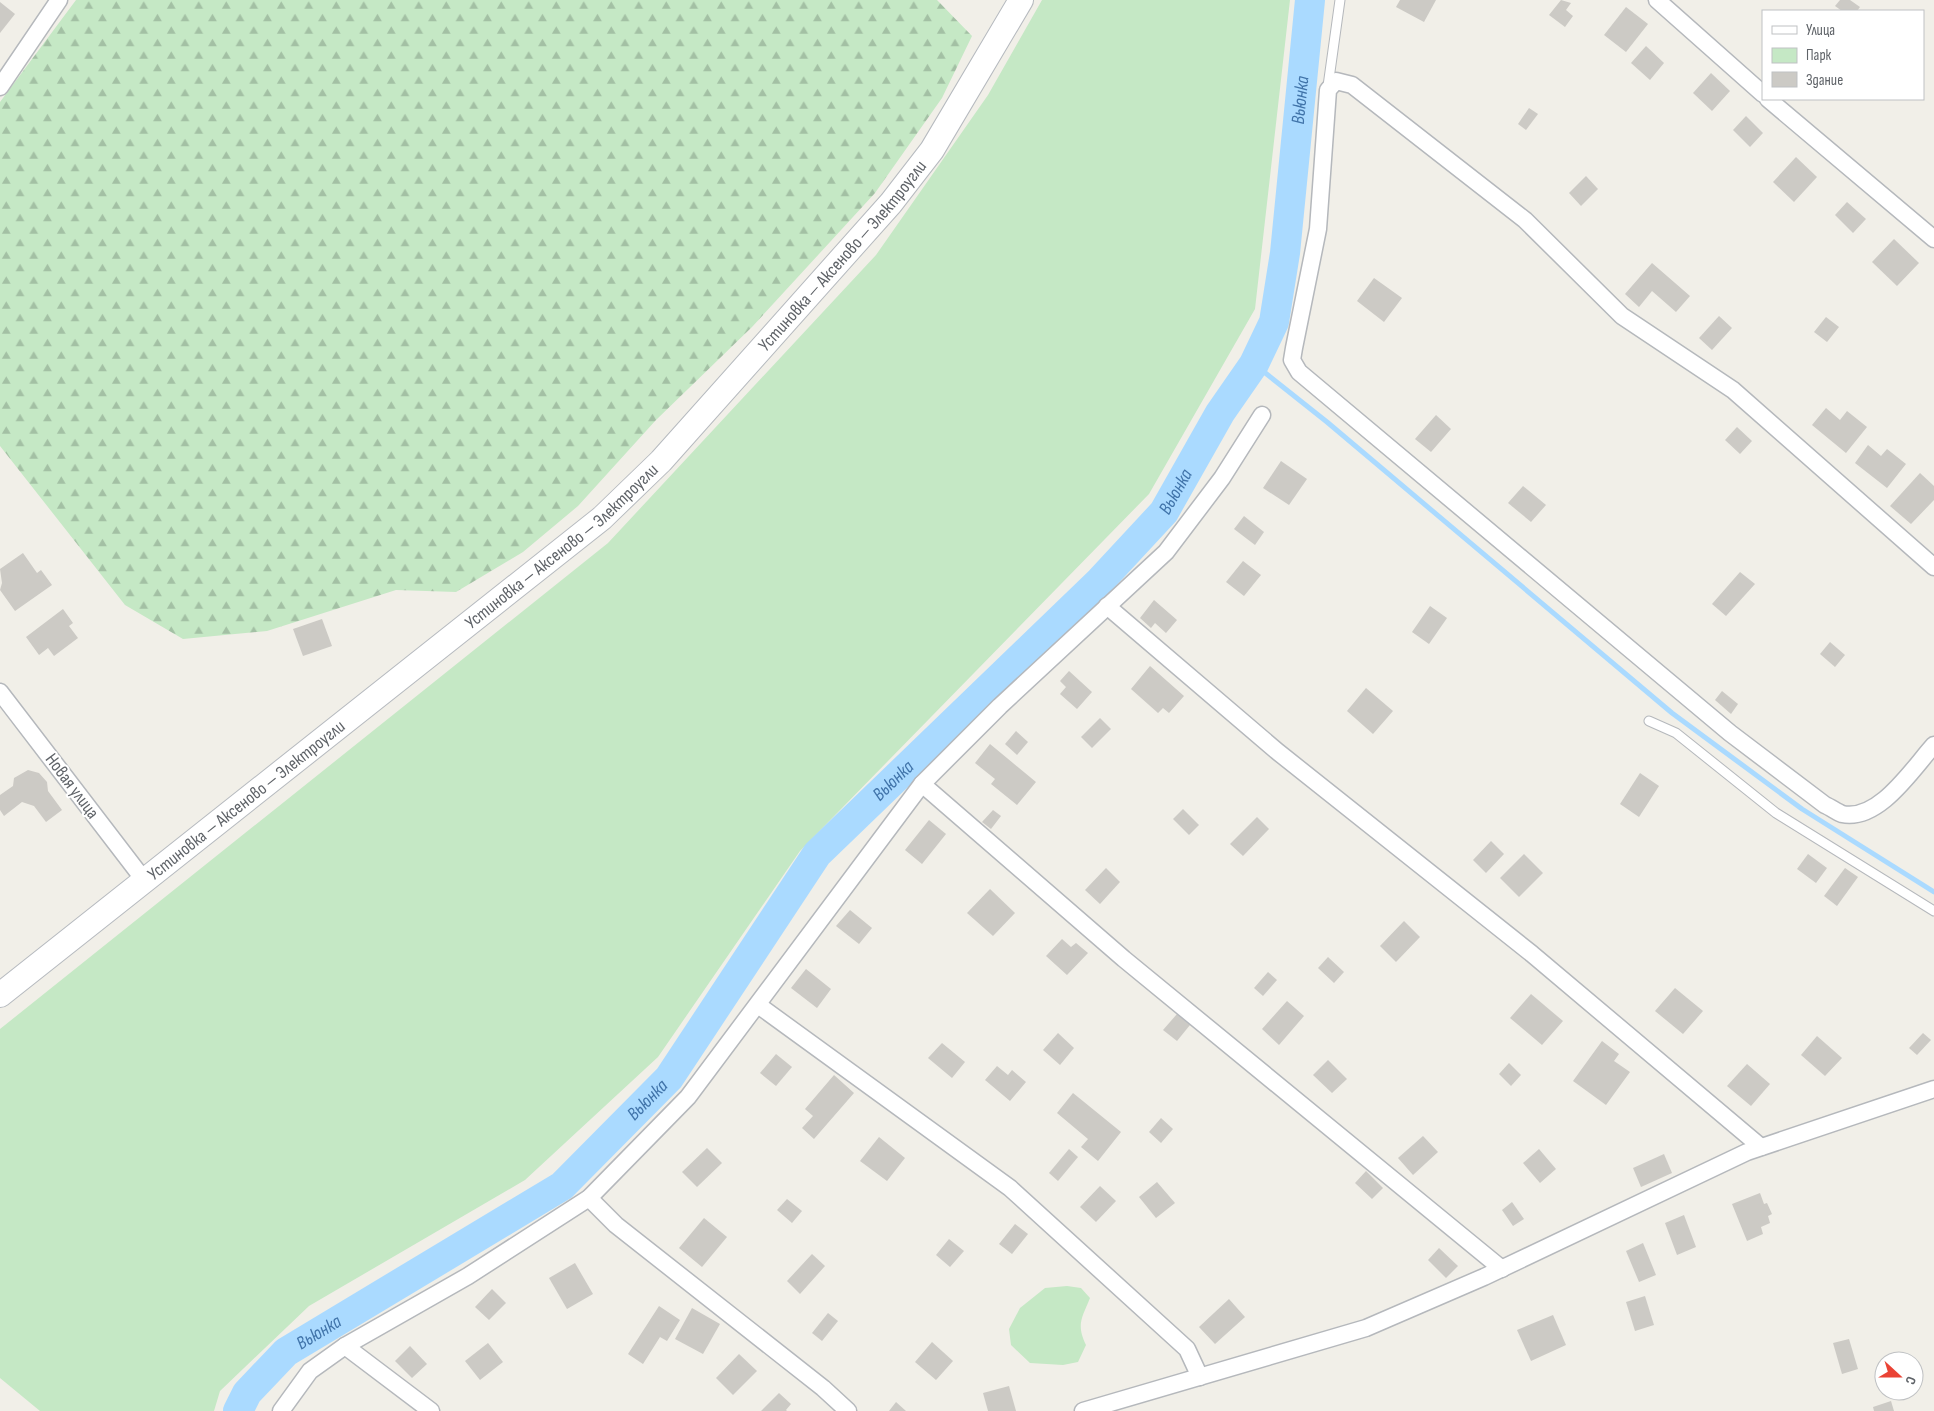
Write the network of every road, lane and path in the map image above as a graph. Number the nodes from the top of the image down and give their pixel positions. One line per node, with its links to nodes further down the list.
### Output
1 (59, 0): 5 (street)
2 (1021, 0): 17 (main road, Устиновка — Аксеново — Электроугли)
3 (1340, 0): 6 (lane)
4 (1658, 0): 7 (street)
5 (0, 87)
6 (1328, 90): 11 (street); 15 (street)
7 (1762, 93)
8 (1769, 100): 9 (street)
9 (1934, 239)
10 (1262, 415): 12 (street)
11 (1934, 567)
12 (1108, 606): 16 (street); 22 (street)
13 (0, 692): 17 (street, Новая улица)
14 (1649, 720): 18 (lane)
15 (1934, 745)
16 (922, 784): 20 (street); 24 (street)
17 (144, 880): 19 (main road, Устиновка — Аксеново — Электроугли)
18 (1934, 910)
19 (0, 995)
20 (758, 1005): 23 (street); 26 (street)
21 (1934, 1089): 22 (street)
22 (1761, 1147): 24 (street)
23 (589, 1198): 25 (street); 29 (street)
24 (1502, 1269): 26 (street)
25 (345, 1346): 27 (street); 28 (street)
26 (1200, 1377): 30 (street)
27 (281, 1411)
28 (431, 1411)
29 (848, 1411)
30 (1083, 1411)

